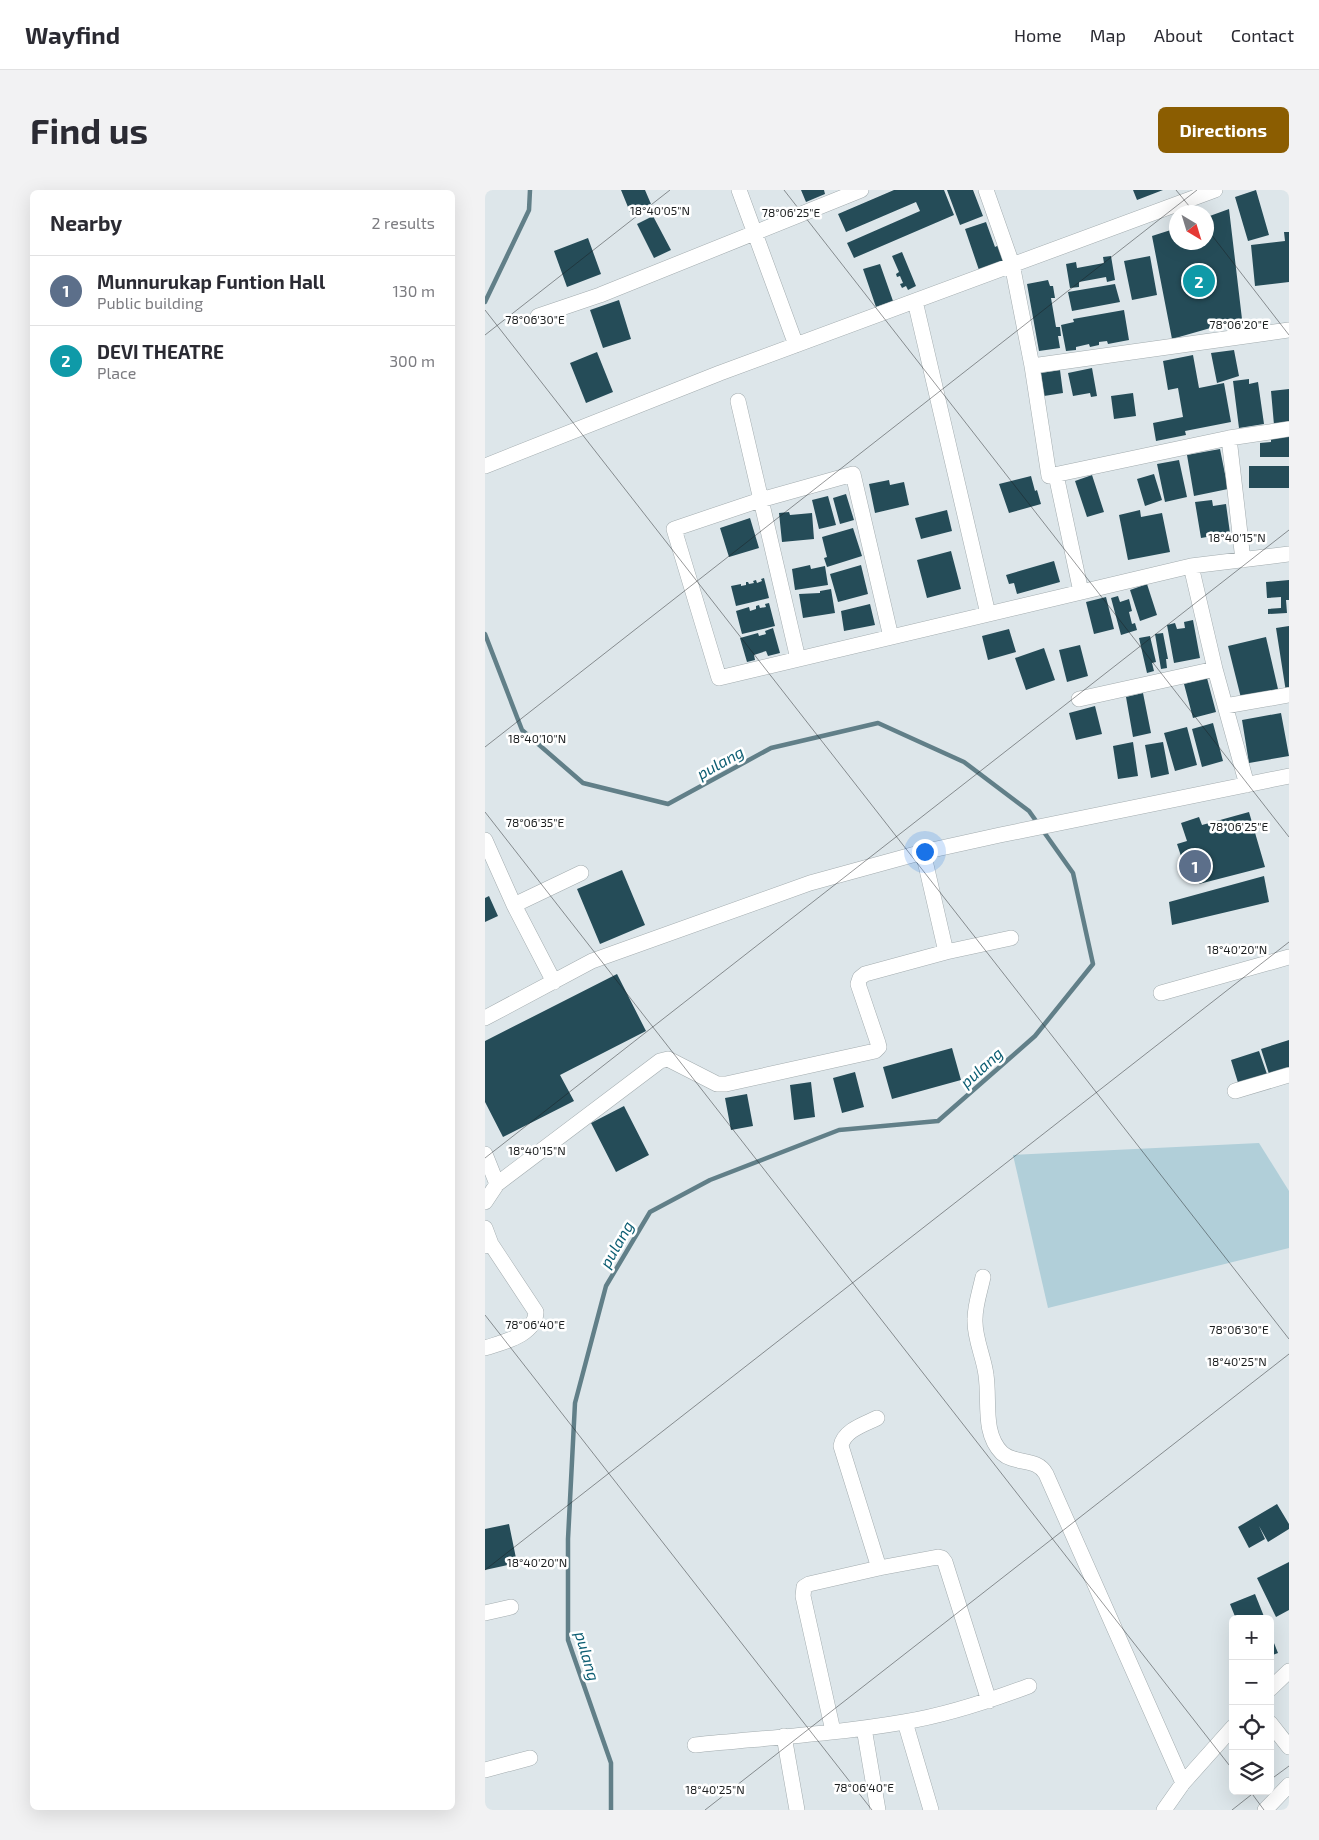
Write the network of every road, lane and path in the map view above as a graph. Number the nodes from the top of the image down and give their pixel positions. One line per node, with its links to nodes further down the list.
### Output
1 (739, 190): 5 (street)
2 (861, 190): 5 (street)
3 (986, 190): 6 (street)
4 (1215, 190): 6 (street)
5 (754, 233): 8 (street); 10 (street)
6 (1011, 264): 7 (street); 11 (street)
7 (915, 301): 10 (street); 22 (street)
8 (538, 316)
9 (1289, 330): 11 (street)
10 (796, 345): 15 (street)
11 (1032, 366): 16 (street)
12 (738, 401): 17 (street)
13 (1289, 429): 14 (street)
14 (1229, 438): 16 (street); 19 (street)
15 (485, 466)
16 (1056, 475): 21 (street)
17 (760, 500): 23 (street); 24 (street); 24 (street)
18 (1289, 554): 19 (street)
19 (1243, 560): 20 (street)
20 (1191, 566): 21 (street); 25 (street)
21 (1081, 592): 22 (street)
22 (988, 614): 23 (street)
23 (891, 637): 24 (street)
24 (797, 659)
25 (1215, 669): 27 (street); 28 (street)
26 (1289, 695): 28 (street)
27 (1079, 699)
28 (1225, 706): 30 (street)
29 (1289, 776): 30 (street)
30 (1247, 785): 32 (street)
31 (485, 840): 34 (street)
32 (923, 852): 36 (street); 38 (street)
33 (581, 873): 34 (street)
34 (514, 905): 38 (street)
35 (1011, 938): 36 (street)
36 (946, 952): 44 (street)
37 (1289, 957): 39 (street)
38 (554, 982): 40 (street)
39 (1161, 993)
40 (485, 1018)
41 (1289, 1075): 42 (street)
42 (1235, 1091)
43 (485, 1154): 44 (street)
44 (497, 1184): 45 (street)
45 (485, 1202)
46 (485, 1228): 47 (street)
47 (488, 1245): 49 (street)
48 (983, 1277): 68 (street)
49 (485, 1348)
50 (877, 1418): 51 (street)
51 (879, 1568): 57 (street); 61 (street)
52 (511, 1607): 53 (street)
53 (485, 1613)
54 (1289, 1671): 55 (street)
55 (1274, 1685)
56 (1029, 1686): 57 (street)
57 (989, 1701): 58 (street)
58 (905, 1722): 59 (street); 72 (street)
59 (864, 1728): 61 (street); 71 (street)
60 (1274, 1729): 65 (street)
61 (833, 1731): 63 (street)
62 (1229, 1731): 68 (street)
63 (785, 1736): 64 (street); 70 (street)
64 (695, 1745)
65 (1289, 1747)
66 (530, 1758): 67 (street)
67 (485, 1770)
68 (1183, 1783): 73 (street)
69 (1289, 1785): 74 (street)
70 (797, 1810)
71 (878, 1810)
72 (931, 1810)
73 (1164, 1810)
74 (1265, 1810)

